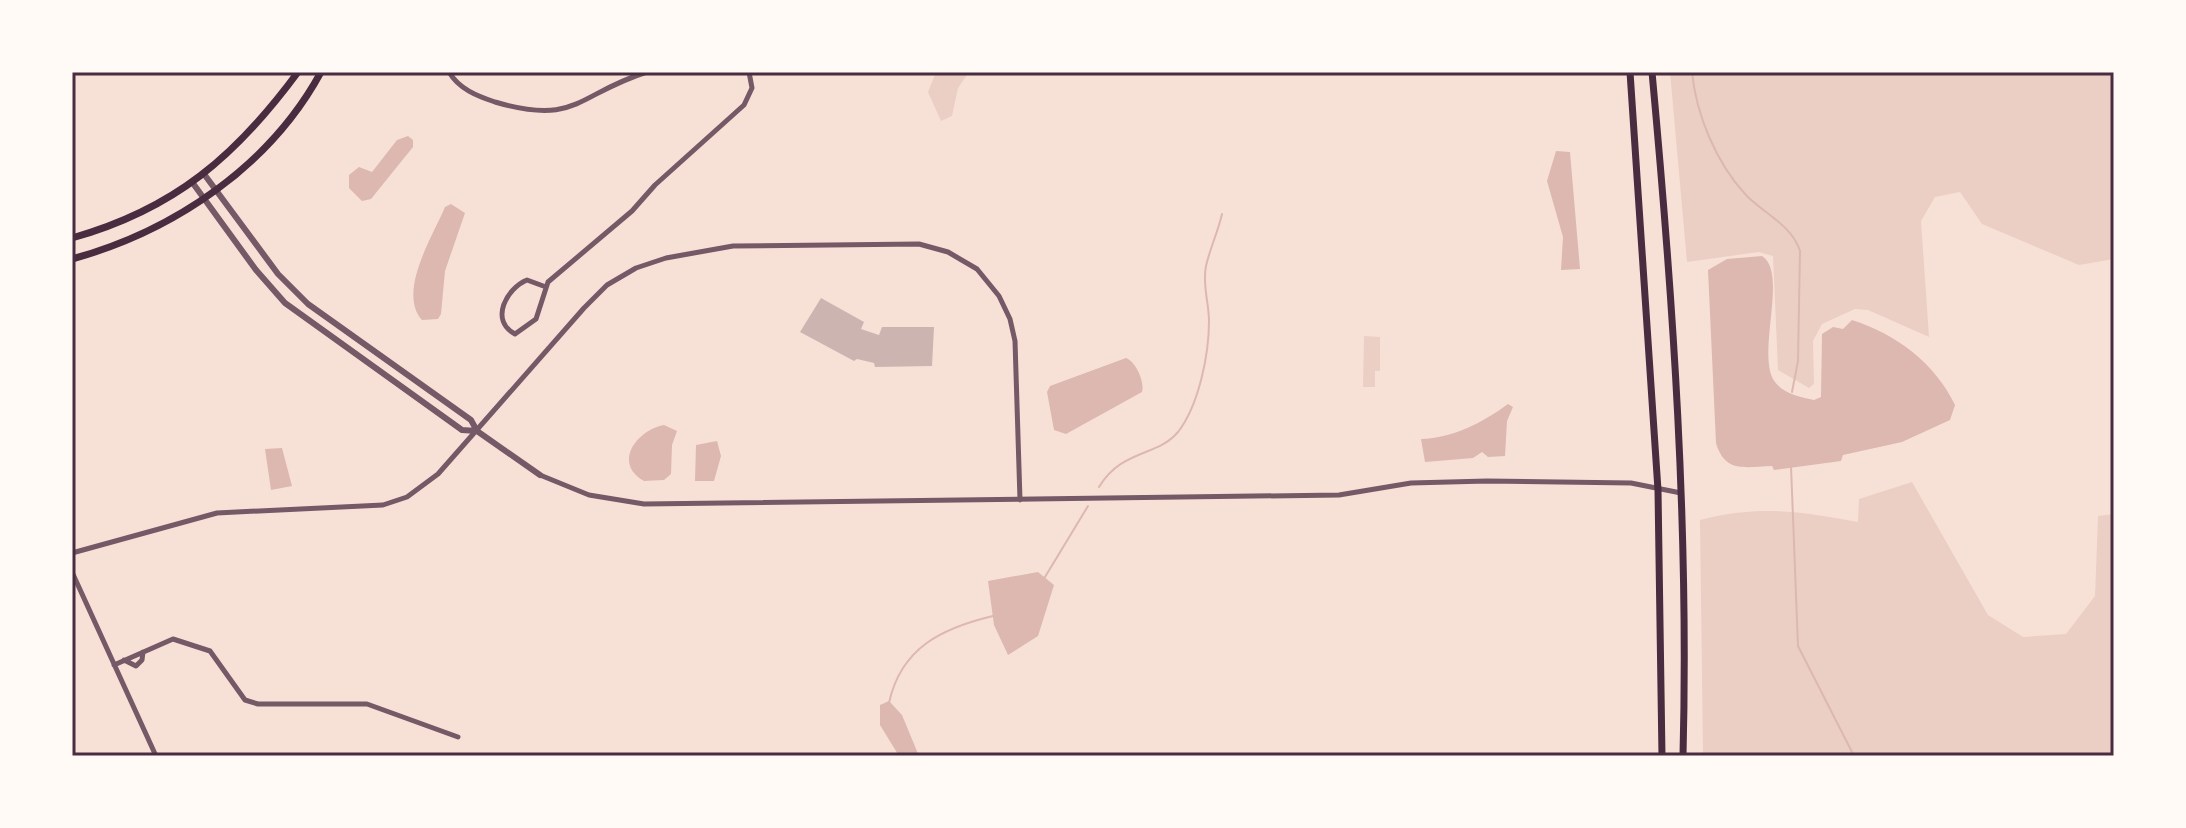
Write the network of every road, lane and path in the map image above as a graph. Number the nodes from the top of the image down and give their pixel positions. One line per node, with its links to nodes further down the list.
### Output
1 (298, 72): 8 (main road)
2 (321, 72): 10 (main road)
3 (449, 72): 4 (street)
4 (647, 72)
5 (749, 72): 14 (street)
6 (1630, 72): 17 (main road)
7 (1652, 72): 18 (main road)
8 (204, 174): 9 (main road); 10 (street)
9 (192, 182): 11 (street); 12 (main road)
10 (216, 190): 11 (main road); 15 (street)
11 (203, 199): 13 (main road); 15 (street)
12 (72, 238)
13 (72, 259)
14 (546, 287): 14 (street)
15 (477, 431): 16 (street); 19 (street); 20 (street)
16 (540, 475): 19 (street)
17 (1658, 490): 18 (street); 19 (street); 27 (main road)
18 (1681, 493): 28 (main road)
19 (1020, 500)
20 (72, 553)
21 (72, 572): 24 (street)
22 (143, 652): 23 (street); 23 (street); 25 (street)
23 (124, 660): 24 (street)
24 (114, 665): 26 (street)
25 (458, 737)
26 (156, 756)
27 (1662, 756)
28 (1683, 756)

